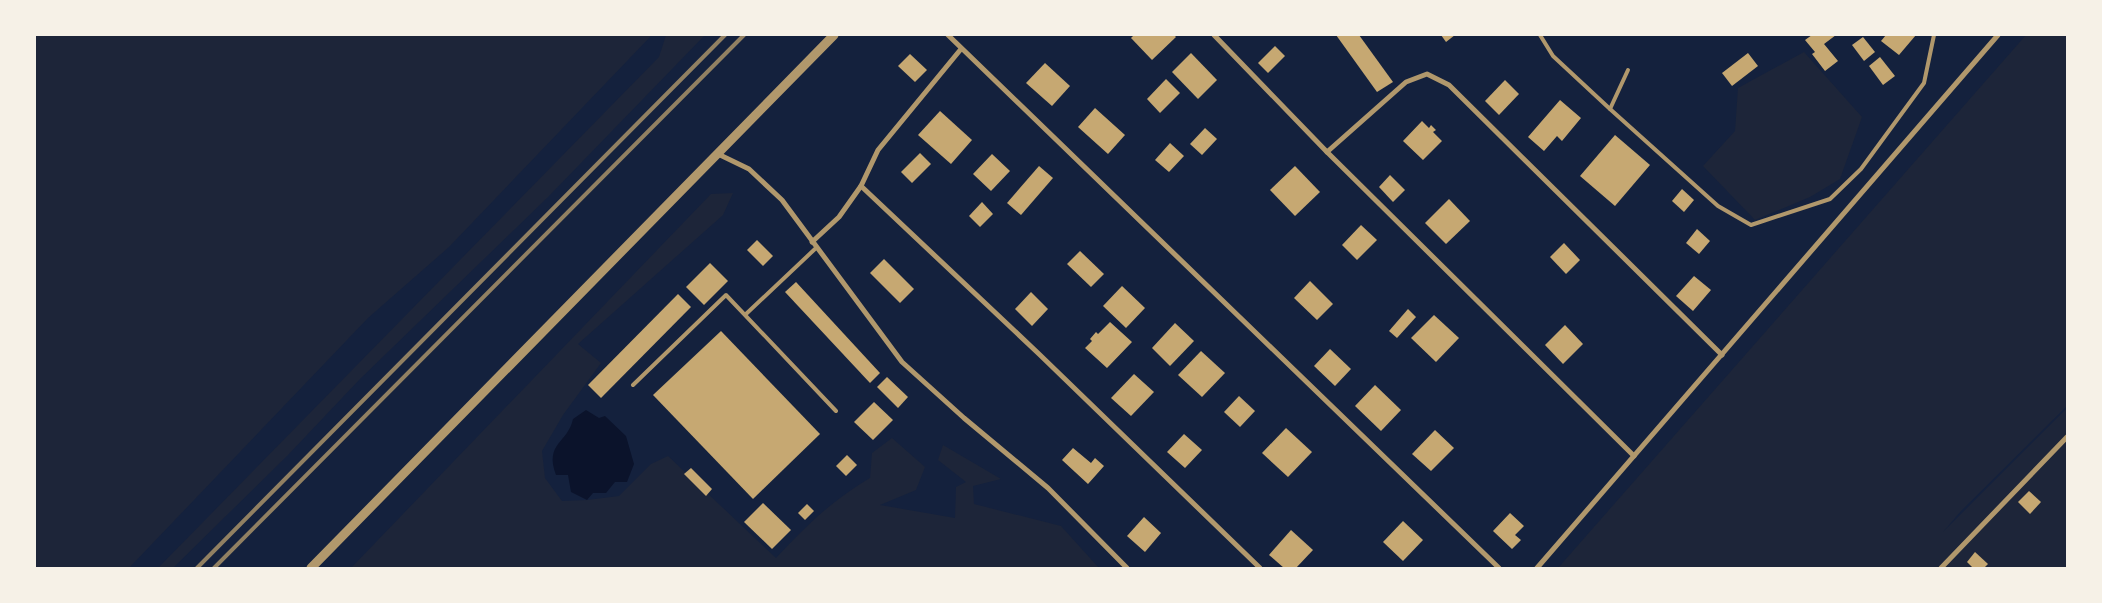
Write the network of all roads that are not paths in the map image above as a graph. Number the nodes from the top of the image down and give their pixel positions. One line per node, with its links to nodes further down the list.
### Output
1 (834, 35): 11 (street)
2 (948, 35): 7 (street)
3 (1214, 35): 10 (street)
4 (1540, 35): 9 (lane)
5 (1934, 35): 9 (lane)
6 (1998, 35): 16 (street)
7 (961, 49): 12 (street); 24 (street)
8 (1628, 70): 9 (lane)
9 (1610, 109)
10 (1327, 152): 16 (street); 20 (street)
11 (718, 154): 13 (street); 21 (street)
12 (861, 186): 13 (street); 23 (street)
13 (812, 242): 14 (street)
14 (816, 248): 15 (lane); 22 (street)
15 (746, 314): 17 (lane); 18 (lane)
16 (1722, 355): 20 (street)
17 (633, 385)
18 (836, 411)
19 (2067, 437): 26 (street)
20 (1634, 456): 25 (street)
21 (311, 568)
22 (1127, 568)
23 (1260, 568)
24 (1499, 568)
25 (1538, 568)
26 (1941, 568)

